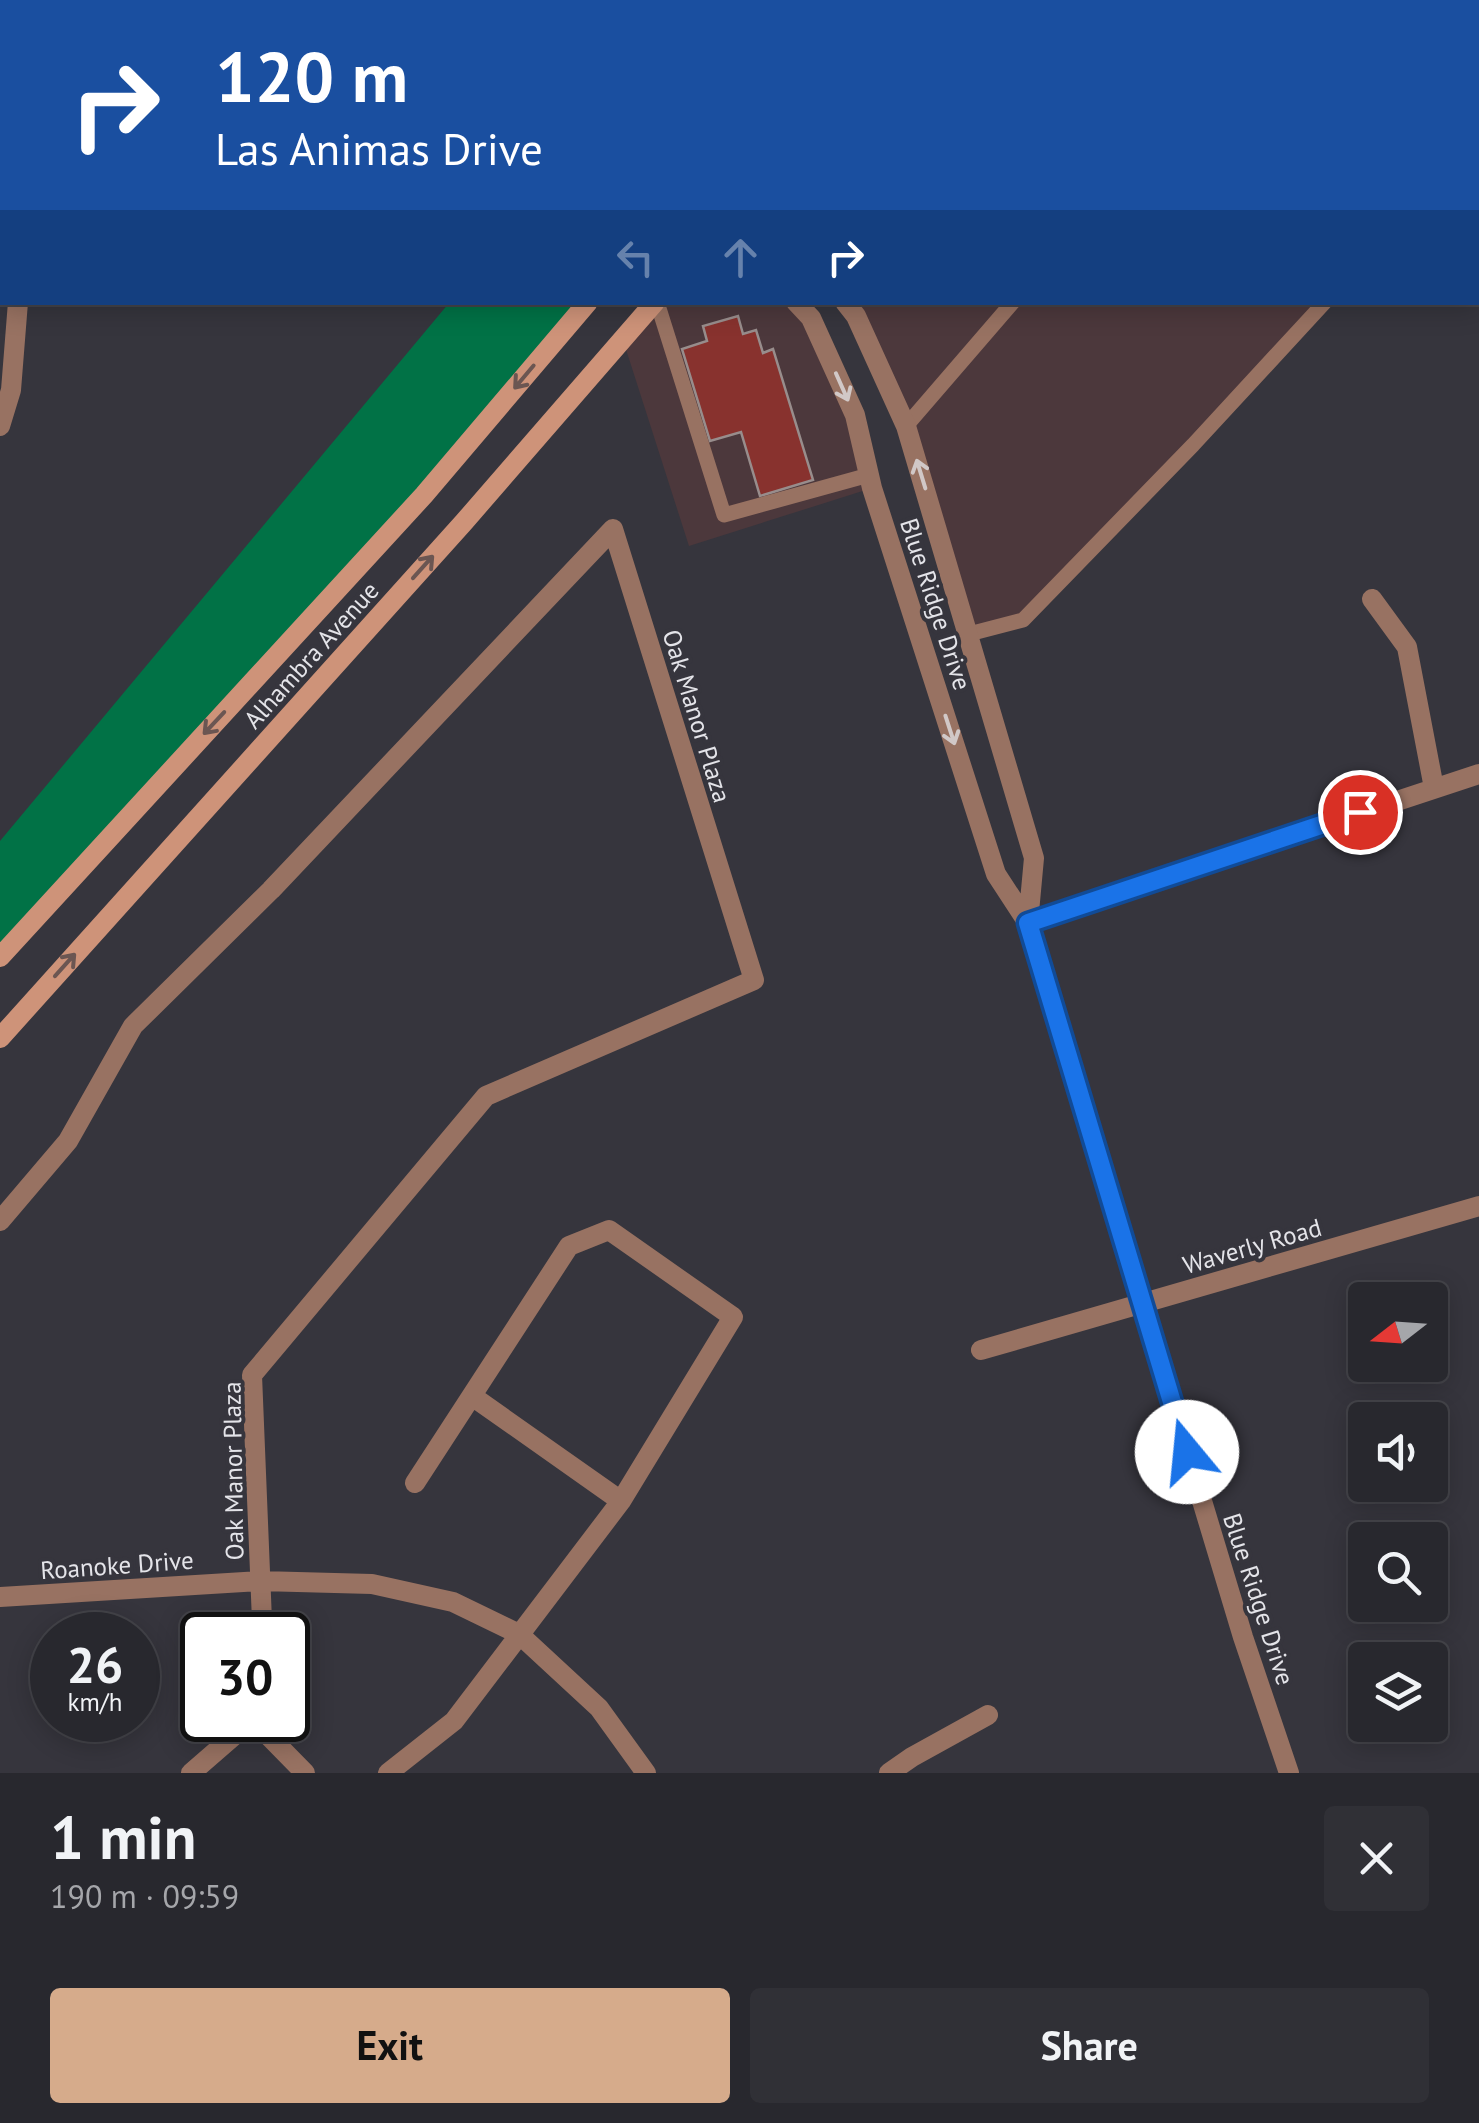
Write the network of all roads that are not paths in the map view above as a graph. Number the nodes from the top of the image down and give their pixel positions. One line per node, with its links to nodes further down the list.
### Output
1 (18, 305): 9 (street)
2 (585, 305): 17 (main road, Alhambra Avenue, one-way to 17)
3 (653, 305): 18 (main road, Alhambra Avenue, one-way to 3)
4 (657, 305): 11 (lane)
5 (799, 305): 11 (street, Blue Ridge Drive, one-way to 11)
6 (847, 305): 10 (street, Blue Ridge Drive)
7 (1010, 305): 10 (lane)
8 (1322, 305): 13 (lane)
9 (0, 426)
10 (906, 426): 13 (street, Blue Ridge Drive, one-way to 10)
11 (869, 475): 16 (street, Blue Ridge Drive, one-way to 16)
12 (1372, 599): 15 (street)
13 (969, 634): 16 (street, Blue Ridge Drive)
14 (1479, 774): 15 (street)
15 (1434, 788): 16 (street)
16 (1028, 923): 21 (street, Blue Ridge Drive)
17 (0, 957)
18 (0, 1038)
19 (1479, 1206): 21 (street, Waverly Road)
20 (0, 1221): 26 (street, Oak Manor Plaza)
21 (1142, 1304): 22 (street, Waverly Road); 38 (street, Blue Ridge Drive)
22 (982, 1350)
23 (472, 1396): 24 (street); 25 (street); 25 (street)
24 (415, 1483)
25 (621, 1502): 29 (street)
26 (260, 1581): 27 (street, Roanoke Drive); 28 (street); 29 (street, Roanoke Drive)
27 (0, 1598)
28 (260, 1612)
29 (518, 1634): 35 (street); 36 (street, Roanoke Drive)
30 (988, 1715): 37 (street)
31 (227, 1742): 33 (street)
32 (274, 1742): 34 (street)
33 (191, 1773)
34 (305, 1773)
35 (388, 1773)
36 (646, 1773)
37 (889, 1773)
38 (1289, 1773)

